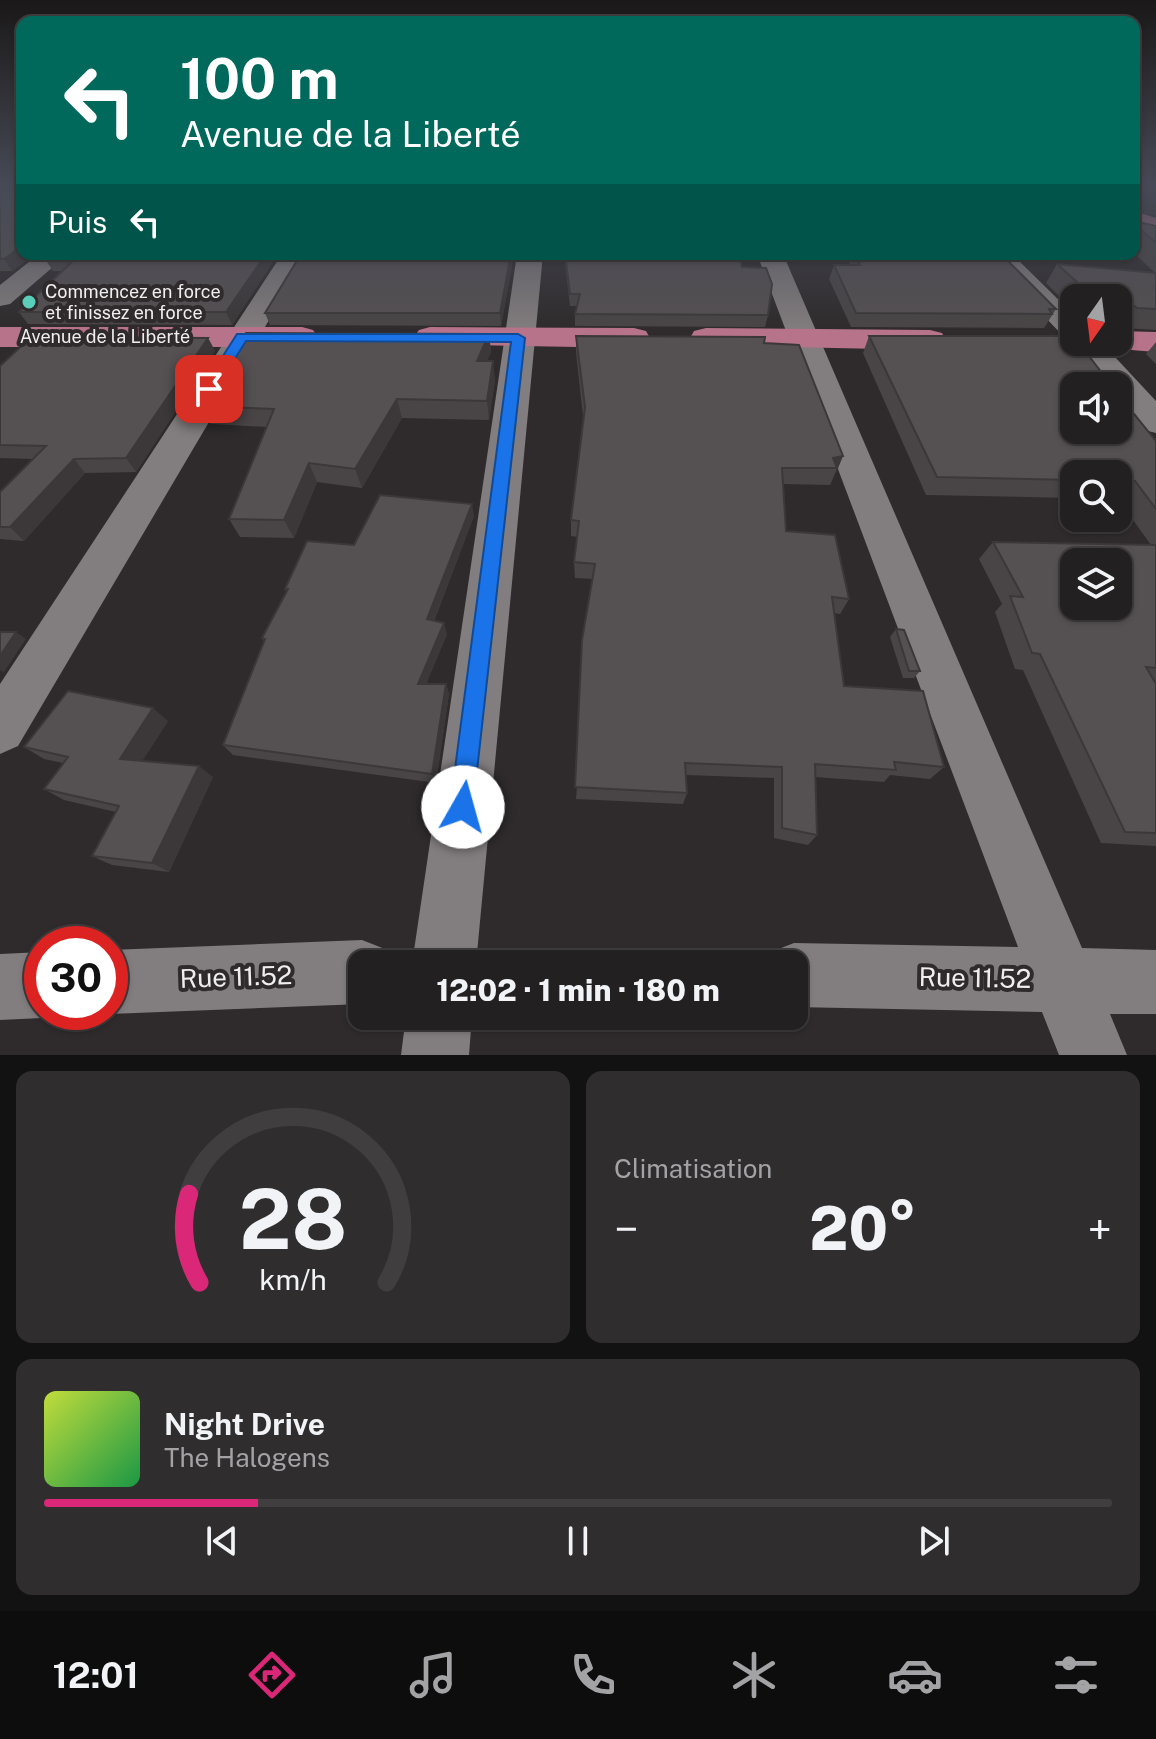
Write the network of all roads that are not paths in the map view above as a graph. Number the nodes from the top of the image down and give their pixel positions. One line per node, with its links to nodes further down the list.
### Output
1 (48, 260): 6 (street)
2 (291, 260): 9 (street)
3 (529, 260): 12 (street)
4 (772, 260): 13 (street)
5 (1004, 260): 7 (street)
6 (0, 298)
7 (1060, 317)
8 (0, 337): 9 (main road, Avenue de la Liberté)
9 (241, 337): 10 (main road, Avenue de la Liberté); 19 (street)
10 (334, 337)
11 (395, 337): 12 (main road)
12 (518, 338): 13 (main road); 20 (street)
13 (805, 339): 14 (main road); 23 (street)
14 (963, 340)
15 (1132, 341): 16 (main road)
16 (1156, 342)
17 (1097, 356): 18 (street)
18 (1156, 422)
19 (0, 729)
20 (446, 950)
21 (348, 973): 24 (street, Rue 11.52)
22 (808, 975): 23 (street, Rue 11.52)
23 (1063, 980): 25 (street, Rue 11.52); 30 (street)
24 (128, 981)
25 (1156, 982)
26 (24, 986): 27 (street)
27 (0, 987)
28 (438, 1030): 29 (street)
29 (435, 1055)
30 (1093, 1055)

